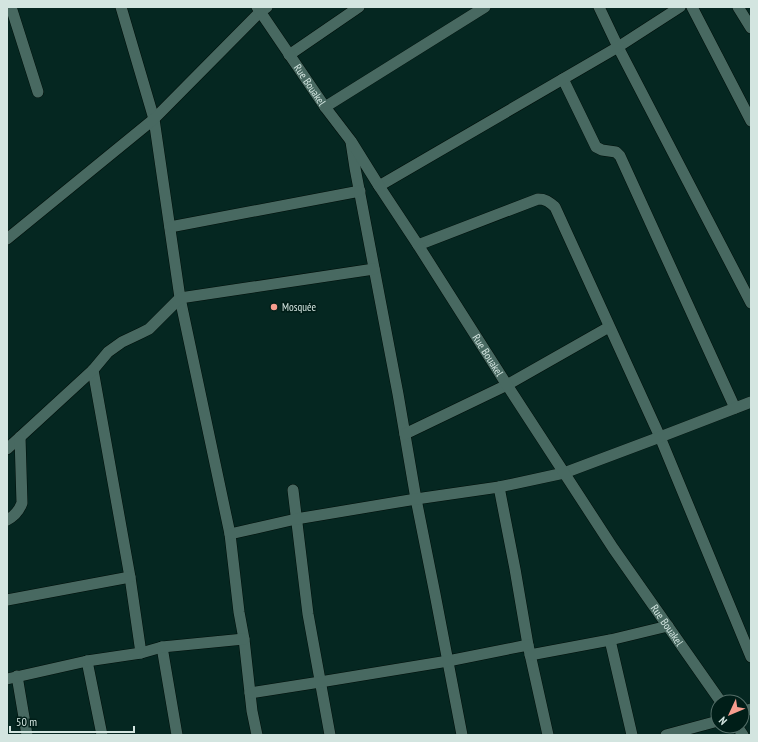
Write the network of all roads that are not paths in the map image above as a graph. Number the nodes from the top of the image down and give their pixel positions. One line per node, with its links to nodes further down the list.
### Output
1 (11, 7): 14 (street)
2 (121, 7): 16 (street)
3 (359, 7): 12 (street)
4 (485, 7): 15 (street)
5 (600, 7): 11 (street)
6 (680, 7): 11 (street)
7 (692, 7): 17 (street)
8 (738, 7): 10 (street)
9 (261, 9): 12 (street, Rue Bouakel); 16 (street)
10 (751, 28)
11 (618, 47): 13 (street); 26 (street)
12 (289, 55): 15 (street, Rue Bouakel)
13 (563, 79): 19 (street); 31 (street)
14 (38, 92)
15 (325, 107): 18 (street, Rue Bouakel)
16 (154, 119): 21 (street); 22 (street)
17 (751, 121)
18 (351, 141): 19 (street, Rue Bouakel); 20 (street)
19 (379, 186): 23 (street, Rue Bouakel)
20 (360, 191): 21 (street); 24 (street)
21 (170, 227): 25 (street)
22 (7, 239)
23 (418, 245): 27 (street); 29 (street, Rue Bouakel)
24 (374, 269): 25 (street); 32 (street)
25 (180, 298): 28 (street); 42 (street)
26 (751, 303)
27 (609, 327): 29 (street); 34 (street)
28 (93, 370): 33 (street); 43 (street)
29 (507, 385): 32 (street); 36 (street, Rue Bouakel)
30 (751, 402): 31 (street)
31 (735, 408): 34 (street)
32 (405, 434): 39 (street)
33 (20, 437): 35 (street); 41 (street)
34 (660, 437): 36 (street); 51 (street)
35 (7, 449)
36 (564, 473): 37 (street); 45 (street, Rue Bouakel)
37 (499, 487): 39 (street); 49 (street)
38 (293, 490): 40 (street)
39 (416, 498): 40 (street); 53 (street)
40 (296, 519): 42 (street); 55 (street)
41 (7, 520)
42 (230, 534): 46 (street)
43 (130, 577): 44 (street); 50 (street)
44 (7, 600)
45 (668, 626): 47 (street); 57 (street, Rue Bouakel)
46 (244, 639): 48 (street); 56 (street)
47 (610, 640): 49 (street); 66 (street)
48 (162, 648): 50 (street); 61 (street)
49 (529, 650): 53 (street); 65 (street)
50 (141, 653): 52 (street)
51 (751, 657)
52 (87, 661): 54 (street); 60 (street)
53 (448, 661): 55 (street); 64 (street)
54 (12, 678): 59 (street)
55 (320, 682): 56 (street); 63 (street)
56 (250, 693): 62 (street)
57 (715, 694)
58 (710, 722): 67 (street)
59 (27, 735)
60 (102, 735)
61 (177, 735)
62 (257, 735)
63 (330, 735)
64 (462, 735)
65 (548, 735)
66 (632, 735)
67 (666, 735)

